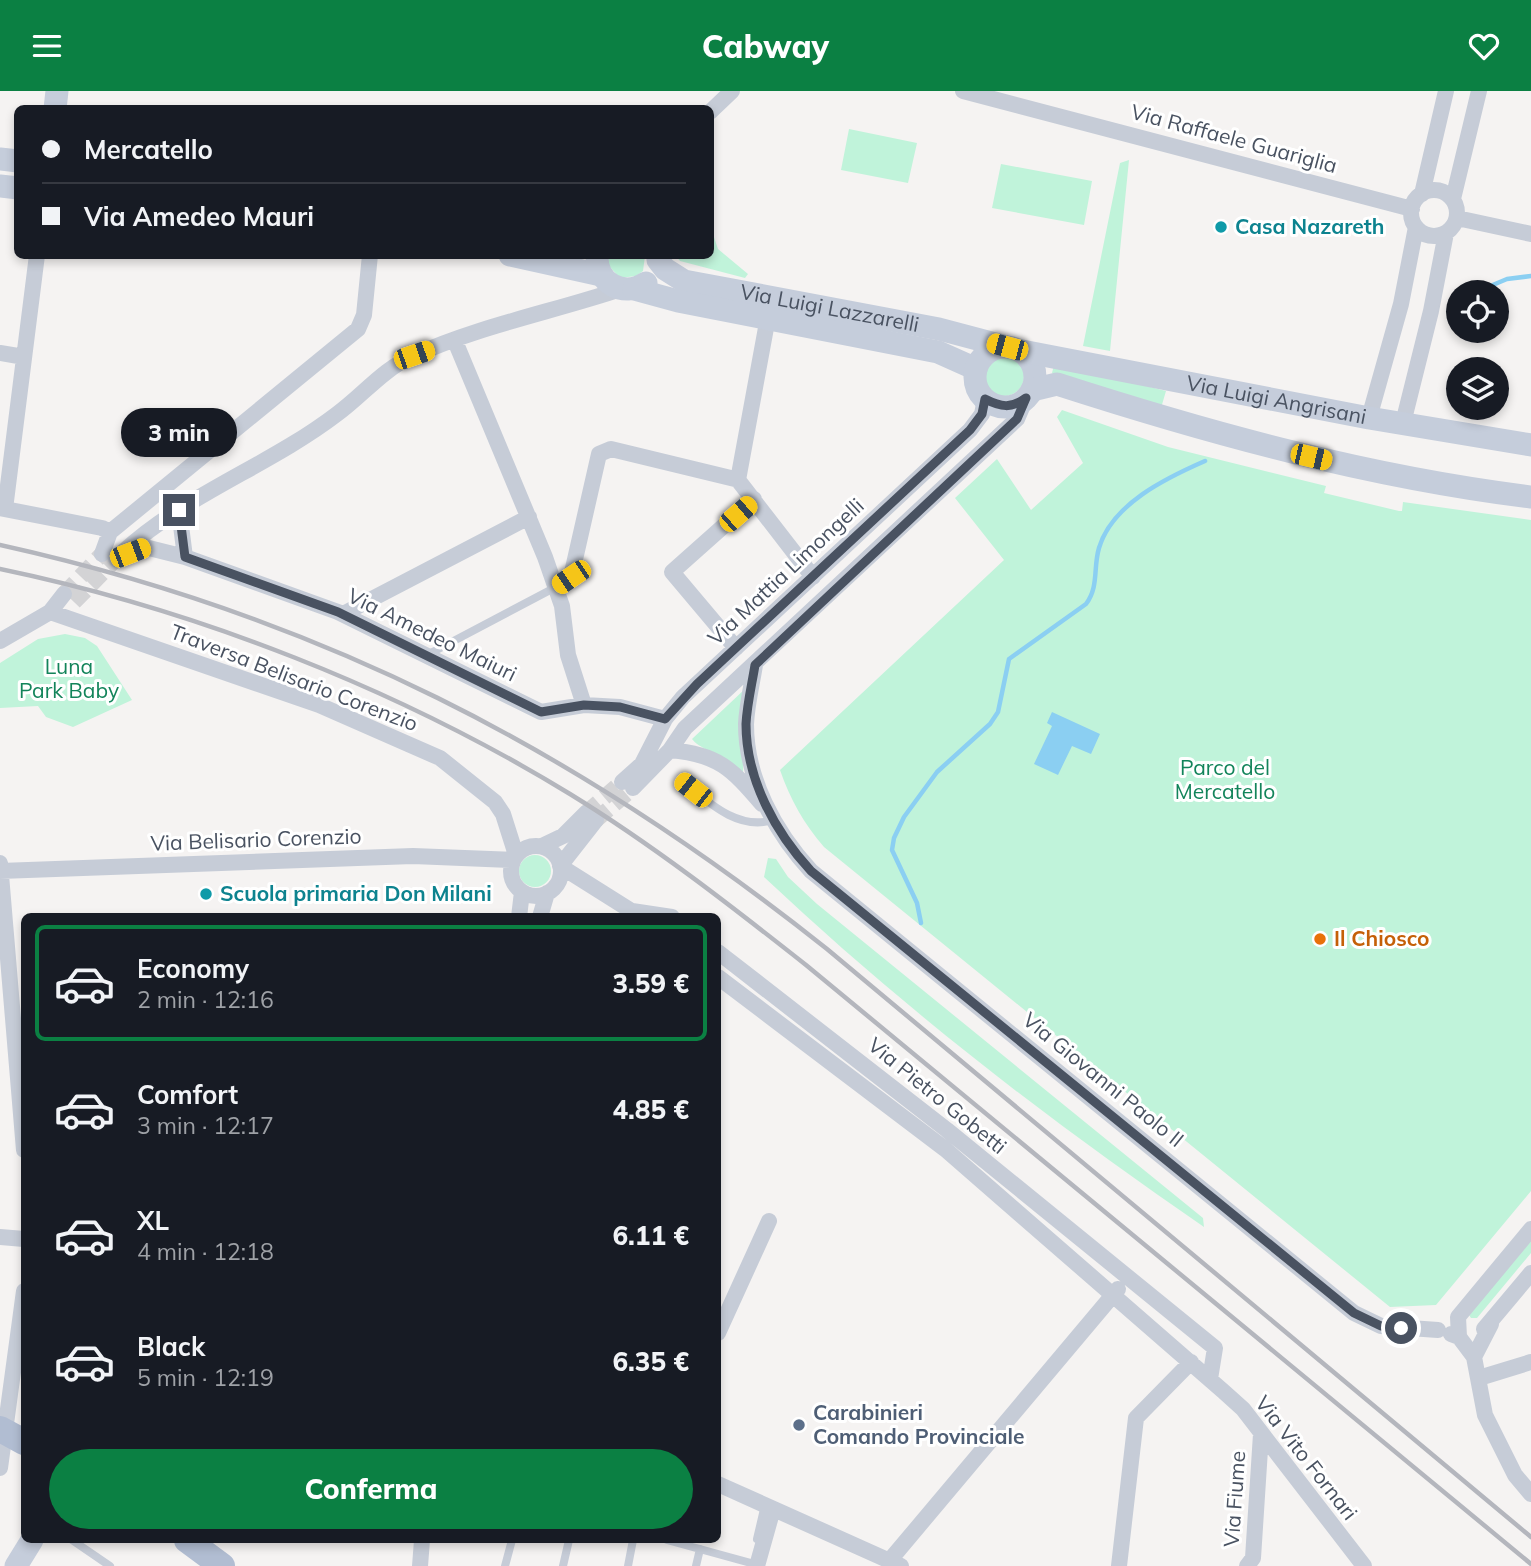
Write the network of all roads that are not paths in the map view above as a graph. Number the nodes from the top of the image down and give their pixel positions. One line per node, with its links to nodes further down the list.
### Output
1 (732, 91): 5 (street)
2 (963, 91): 8 (street, Via Raffaele Guariglia)
3 (1446, 91): 6 (street)
4 (1479, 91): 7 (street)
5 (714, 108)
6 (1422, 194): 7 (street); 8 (street)
7 (1453, 199): 9 (street)
8 (1412, 209): 10 (street)
9 (1457, 218): 11 (street); 12 (street)
10 (1416, 227): 11 (street); 28 (street)
11 (1446, 233): 29 (street)
12 (1531, 234)
13 (36, 259): 24 (street)
14 (370, 259): 31 (street)
15 (546, 259): 18 (street)
16 (657, 259): 19 (street)
17 (658, 259): 22 (street, Via Luigi Lazzarelli)
18 (599, 265): 19 (street, Via Luigi Lazzarelli)
19 (627, 289): 20 (street, Via Luigi Lazzarelli); 21 (street)
20 (768, 317): 25 (street, Via Luigi Lazzarelli); 32 (street)
21 (454, 341): 33 (street); 38 (street)
22 (1014, 349): 25 (street); 26 (street); 28 (street, Via Luigi Angrisani)
23 (0, 353): 24 (street)
24 (24, 357): 36 (street)
25 (976, 369): 27 (street)
26 (1029, 394): 27 (street); 34 (street, Via Luigi Angrisani); 50 (street, Via Mattia Limongelli)
27 (985, 399): 42 (street, Via Mattia Limongelli)
28 (1369, 418): 29 (street, Via Luigi Angrisani)
29 (1404, 423): 30 (street, Via Luigi Angrisani)
30 (1531, 445)
31 (190, 469): 33 (street); 39 (street)
32 (738, 480): 35 (street); 43 (street)
33 (214, 487): 37 (street)
34 (1531, 497)
35 (754, 499): 42 (street); 48 (street)
36 (2, 509): 39 (street)
37 (179, 510): 40 (street); 41 (street)
38 (529, 517): 43 (street); 46 (street)
39 (110, 532): 40 (street)
40 (109, 556): 41 (street, Via Amedeo Maiuri)
41 (185, 557): 46 (street, Via Amedeo Maiuri)
42 (813, 577): 48 (street, Via Mattia Limongelli)
43 (556, 587): 49 (lane); 51 (street)
44 (69, 598): 45 (street)
45 (50, 612): 47 (street); 57 (street, Traversa Belisario Corenzio)
46 (343, 614): 49 (street, Via Amedeo Maiuri)
47 (0, 641)
48 (736, 648): 52 (street, Via Mattia Limongelli)
49 (427, 655): 51 (street, Via Amedeo Maiuri)
50 (755, 665): 53 (street, Via Mattia Limongelli); 55 (street, Via Giovanni Paolo II)
51 (584, 705): 52 (street, Via Amedeo Maiuri)
52 (665, 719): 53 (street, Via Mattia Limongelli)
53 (670, 750): 55 (street, Via Giovanni Paolo II)
54 (682, 781): 55 (lane)
55 (772, 817): 83 (street, Via Giovanni Paolo II)
56 (542, 846): 57 (street); 58 (street); 58 (street)
57 (514, 858): 59 (street, Via Belisario Corenzio); 60 (street)
58 (561, 866): 61 (street); 64 (street)
59 (0, 868): 67 (street)
60 (522, 892): 61 (street); 62 (street)
61 (547, 893): 63 (street)
62 (519, 913)
63 (541, 913)
64 (634, 913)
65 (721, 954): 68 (street, Via Pietro Gobetti)
66 (721, 979): 69 (street, Via Pietro Gobetti)
67 (6, 1011): 70 (street)
68 (800, 1015): 69 (street); 71 (street, Via Pietro Gobetti)
69 (788, 1031): 71 (street, Via Pietro Gobetti)
70 (21, 1127)
71 (984, 1171): 77 (street, Via Pietro Gobetti); 78 (street, Via Pietro Gobetti)
72 (769, 1221): 82 (street)
73 (1531, 1229): 80 (street)
74 (0, 1237): 75 (street)
75 (21, 1239)
76 (1531, 1273): 81 (street)
77 (1128, 1277): 78 (street); 90 (street)
78 (1113, 1295): 87 (street, Via Vito Fornari); 106 (street)
79 (21, 1302): 86 (street)
80 (1458, 1317): 83 (street); 84 (street)
81 (1491, 1324): 84 (street); 85 (street)
82 (721, 1326)
83 (1438, 1330): 84 (street, Via Giovanni Paolo II)
84 (1459, 1337): 85 (street)
85 (1474, 1357): 89 (street)
86 (6, 1360): 91 (street)
87 (1191, 1362): 90 (street, Via Vito Fornari); 116 (street)
88 (1531, 1362): 89 (street)
89 (1479, 1378): 95 (street)
90 (1210, 1379): 92 (street, Via Vito Fornari)
91 (9, 1434): 93 (street)
92 (1261, 1434): 117 (street, Via Fiume); 118 (street, Via Vito Fornari)
93 (0, 1468)
94 (721, 1485): 96 (street)
95 (1531, 1494)
96 (769, 1507): 106 (street); 107 (street)
97 (30, 1543): 108 (street)
98 (76, 1543): 109 (lane)
99 (191, 1543): 110 (main road)
100 (422, 1543): 111 (street)
101 (511, 1543): 112 (lane)
102 (568, 1543): 113 (lane)
103 (633, 1543): 114 (lane)
104 (678, 1543): 105 (lane)
105 (700, 1549): 107 (lane); 115 (lane)
106 (896, 1563)
107 (753, 1565)
108 (16, 1566)
109 (110, 1566)
110 (222, 1566)
111 (420, 1566)
112 (505, 1566)
113 (563, 1566)
114 (628, 1566)
115 (696, 1566)
116 (1119, 1566)
117 (1247, 1566)
118 (1364, 1566)

